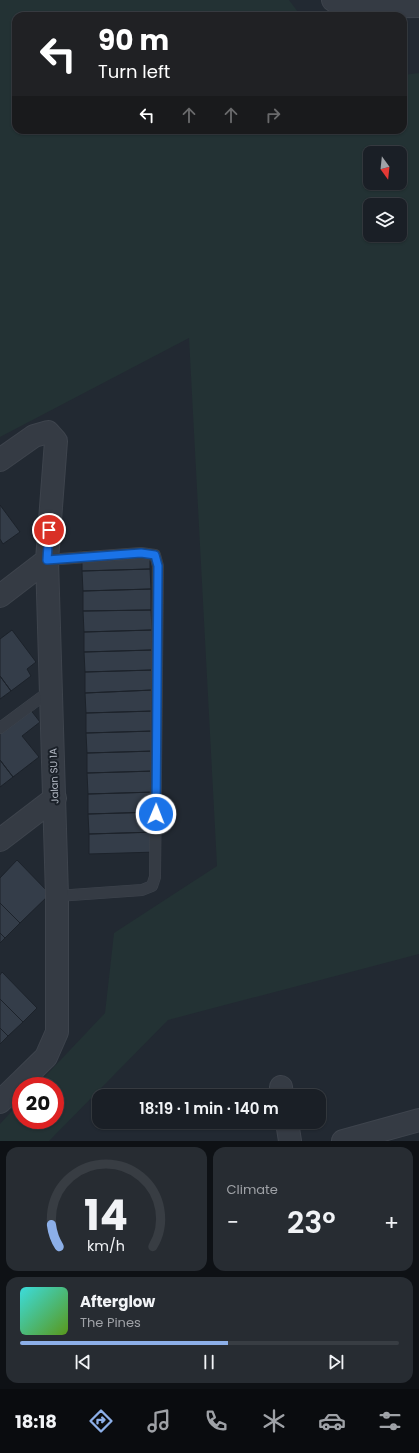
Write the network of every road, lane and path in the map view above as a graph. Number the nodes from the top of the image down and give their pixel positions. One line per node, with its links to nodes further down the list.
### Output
1 (333, 0): 2 (street)
2 (419, 6)
3 (0, 460): 4 (street, Jalan SU 1A)
4 (47, 560): 5 (street); 6 (street, Jalan SU 1A); 10 (lane)
5 (0, 596)
6 (51, 690): 7 (lane); 8 (street, Jalan SU 1A)
7 (0, 728)
8 (55, 798): 9 (street); 10 (street, Jalan SU 1A)
9 (0, 840)
10 (58, 896): 11 (street, Jalan SU 1A)
11 (0, 1102)
12 (419, 1120): 15 (street)
13 (288, 1129): 14 (street)
14 (290, 1141)
15 (343, 1141)

